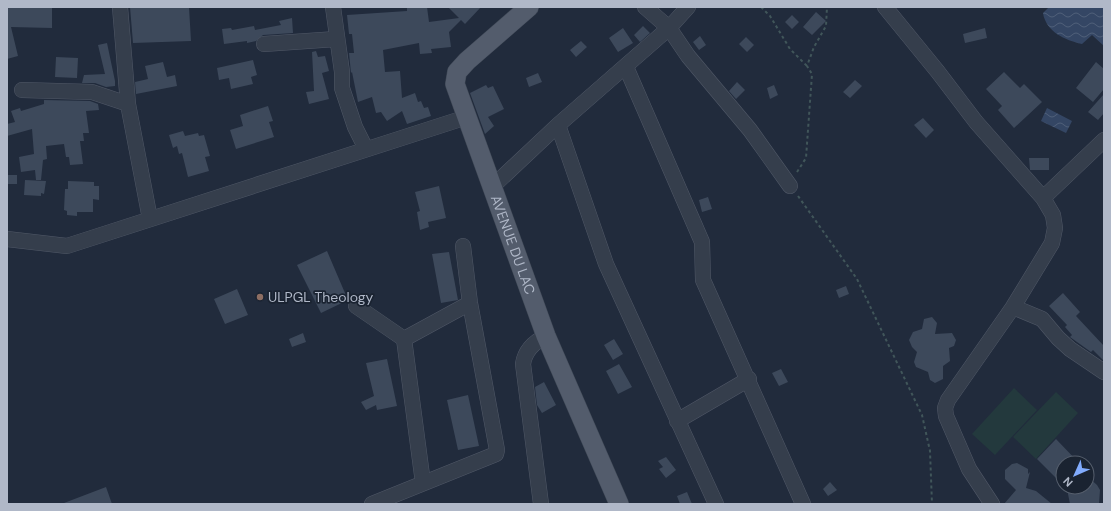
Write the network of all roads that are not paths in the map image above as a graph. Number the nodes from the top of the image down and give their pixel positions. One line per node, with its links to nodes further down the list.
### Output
1 (120, 7): 12 (street)
2 (333, 7): 8 (street)
3 (529, 7): 13 (main road, AVENUE DU LAC)
4 (645, 7): 7 (street)
5 (688, 7): 7 (street)
6 (885, 7): 19 (street)
7 (669, 28): 10 (street); 17 (street)
8 (336, 39): 9 (street); 16 (street)
9 (264, 44)
10 (626, 67): 14 (street); 29 (street)
11 (22, 90): 12 (street)
12 (128, 104): 20 (street)
13 (467, 117): 16 (street); 18 (main road, AVENUE DU LAC)
14 (558, 126): 18 (street); 30 (street)
15 (1104, 140): 19 (street)
16 (366, 149): 20 (street)
17 (790, 186)
18 (492, 187): 26 (main road, AVENUE DU LAC)
19 (1043, 198): 25 (street)
20 (150, 219): 21 (street)
21 (7, 239)
22 (463, 246): 23 (street)
23 (470, 303): 27 (street); 31 (street)
24 (356, 306): 27 (street)
25 (1013, 307): 28 (street); 37 (street)
26 (546, 336): 33 (street); 34 (main road, AVENUE DU LAC)
27 (404, 339): 31 (street)
28 (1104, 372)
29 (749, 379): 30 (street); 36 (street)
30 (677, 421): 35 (street)
31 (424, 483): 32 (street)
32 (372, 504)
33 (541, 504)
34 (619, 504)
35 (716, 504)
36 (803, 504)
37 (992, 504)

